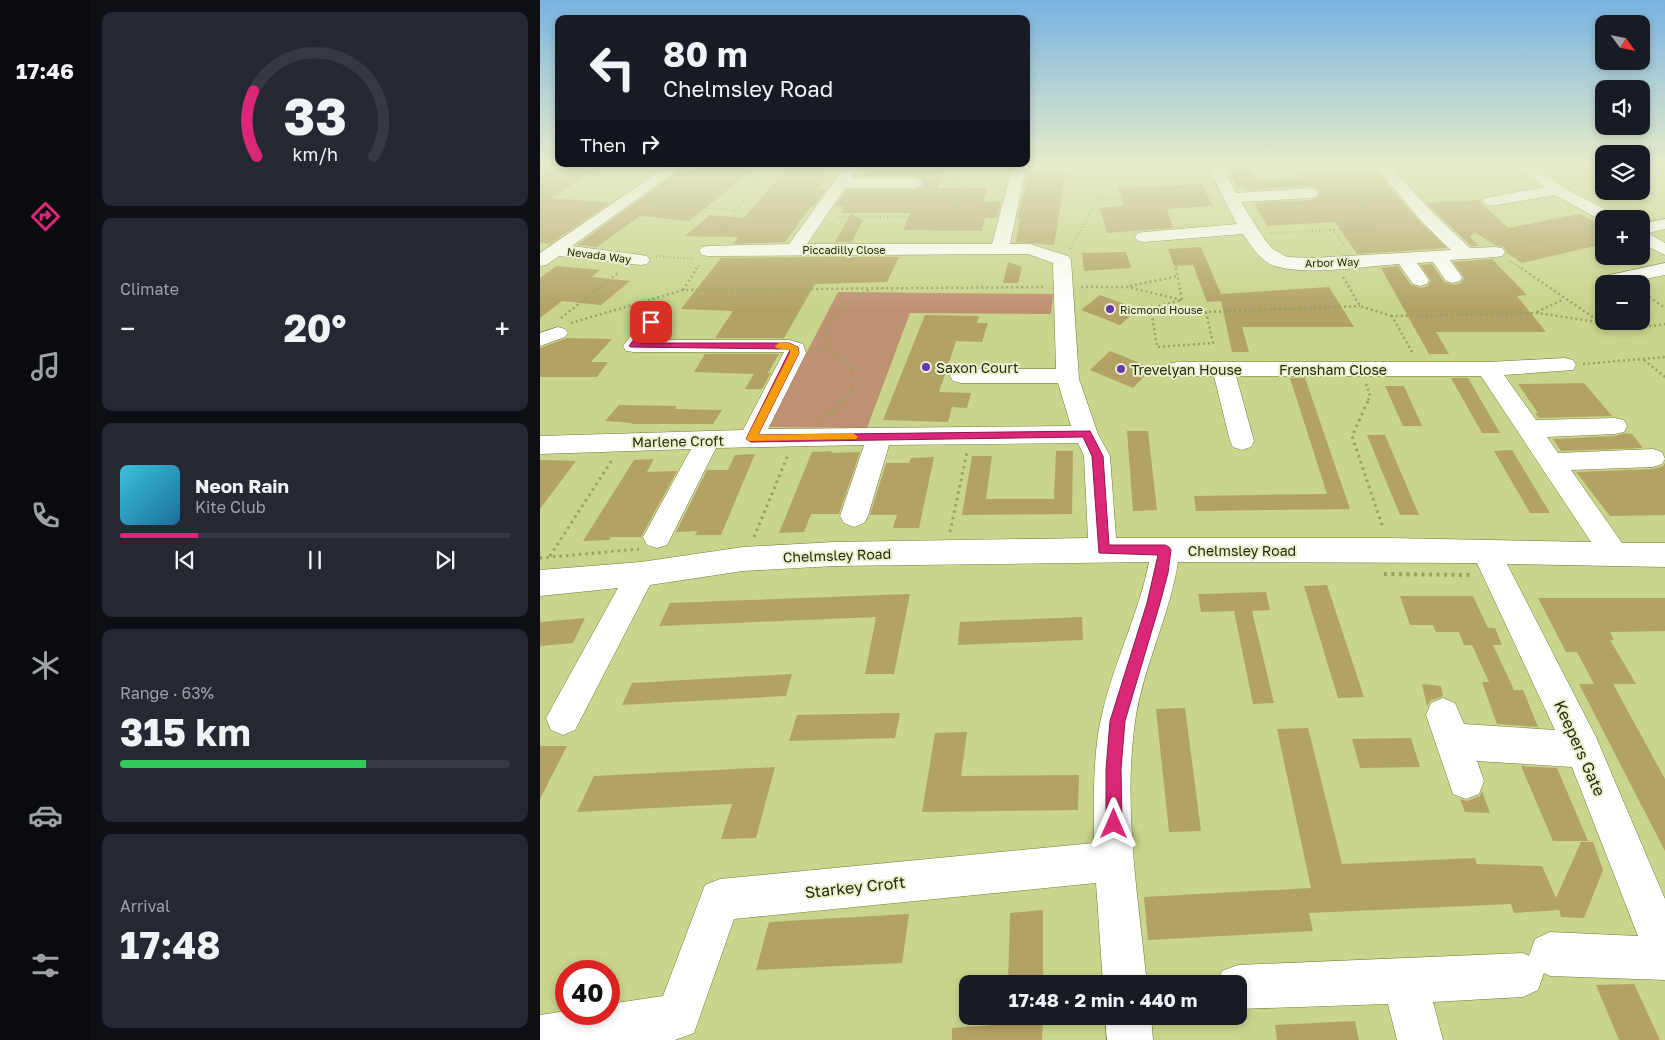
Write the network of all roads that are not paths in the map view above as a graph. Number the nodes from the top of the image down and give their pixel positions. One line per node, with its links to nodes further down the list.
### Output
1 (610, 212): 13 (street, Nevada Way)
2 (821, 212): 12 (street, Piccadilly Close)
3 (1009, 212): 11 (street)
4 (1239, 212): 8 (street, Arbor Way)
5 (1422, 212): 15 (street)
6 (1665, 224): 7 (street)
7 (1650, 227)
8 (1250, 231): 9 (street); 19 (street, Arbor Way)
9 (1144, 237)
10 (1650, 241): 14 (street)
11 (1000, 248): 12 (street, Piccadilly Close); 28 (street, Piccadilly Close)
12 (794, 249): 17 (street)
13 (557, 250): 20 (street, Nevada Way); 21 (street, Nevada Way)
14 (1665, 250)
15 (1465, 252): 16 (street, Arbor Way); 18 (street, Arbor Way)
16 (1496, 252)
17 (705, 255)
18 (1436, 255): 19 (street, Arbor Way); 24 (street)
19 (1404, 258): 25 (street)
20 (642, 260)
21 (540, 261)
22 (1665, 269): 23 (street)
23 (1636, 275)
24 (1453, 277)
25 (1420, 280)
26 (651, 322): 37 (street)
27 (1565, 365): 31 (street, Frensham Close)
28 (1068, 366): 32 (street); 35 (street)
29 (1177, 369): 30 (street, Frensham Close)
30 (1223, 369): 31 (street, Frensham Close); 39 (street)
31 (1488, 370): 34 (street)
32 (961, 376)
33 (1615, 426): 34 (street)
34 (1529, 429): 42 (street)
35 (1086, 434): 36 (street, Marlene Croft); 45 (street)
36 (880, 436): 37 (street, Marlene Croft); 43 (street)
37 (751, 439): 38 (street, Marlene Croft)
38 (708, 440): 40 (street, Marlene Croft); 44 (street)
39 (1242, 441)
40 (540, 445)
41 (1653, 458): 42 (street)
42 (1551, 462): 48 (street)
43 (854, 516)
44 (657, 538)
45 (1104, 550): 46 (street, Chelmsley Road); 50 (street, Chelmsley Road)
46 (1165, 550): 47 (street, Chelmsley Road); 55 (street)
47 (1486, 551): 48 (street, Chelmsley Road); 53 (street, Keepers Gate)
48 (1614, 554): 49 (street, Chelmsley Road)
49 (1665, 555)
50 (641, 574): 51 (street, Chelmsley Road); 52 (street)
51 (540, 583)
52 (563, 718)
53 (1583, 750): 54 (street); 56 (street, Keepers Gate)
54 (1466, 781)
55 (1114, 861): 58 (street); 62 (street, Starkey Croft)
56 (1665, 949)
57 (1665, 958): 59 (street)
58 (1124, 975)
59 (1405, 981): 60 (street); 64 (street)
60 (1247, 987)
61 (1129, 1025): 63 (street)
62 (540, 1038)
63 (1130, 1040)
64 (1420, 1040)

